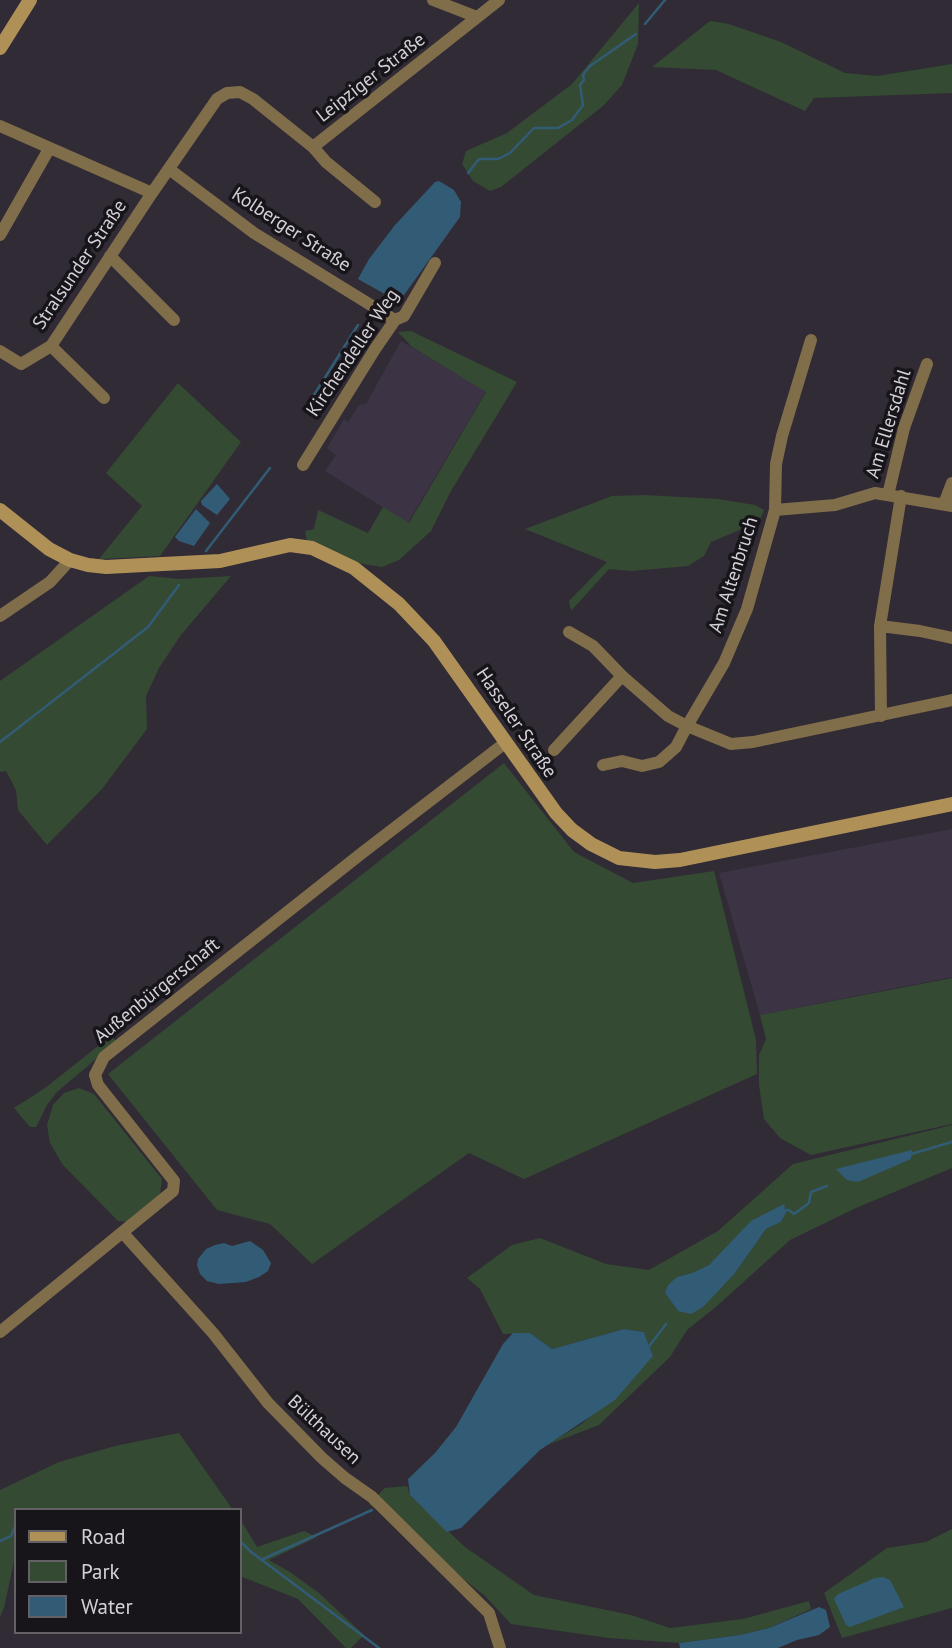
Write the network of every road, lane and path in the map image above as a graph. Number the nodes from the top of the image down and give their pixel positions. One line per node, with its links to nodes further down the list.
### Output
1 (30, 0): 5 (main road)
2 (433, 0): 4 (street)
3 (499, 0): 4 (street, Leipziger Straße)
4 (477, 18): 7 (street, Leipziger Straße)
5 (1, 45)
6 (0, 127): 8 (street)
7 (313, 147): 9 (street, Leipziger Straße); 11 (street)
8 (49, 149): 10 (street); 12 (street)
9 (169, 170): 10 (street, Leipziger Straße); 16 (street, Kolberger Straße)
10 (152, 193): 13 (street, Stralsunder Straße)
11 (375, 202)
12 (0, 235)
13 (110, 256): 15 (street); 18 (street, Stralsunder Straße)
14 (435, 263): 16 (street, Kirchendeller Weg)
15 (174, 320)
16 (395, 320): 22 (street, Kirchendeller Weg)
17 (811, 340): 27 (street, Am Altenbruch)
18 (51, 346): 19 (street, Stralsunder Straße); 21 (street)
19 (0, 351)
20 (927, 365): 24 (street, Am Ellersdahl)
21 (104, 398)
22 (303, 465)
23 (952, 483): 25 (street)
24 (895, 496): 25 (street); 27 (street); 30 (street)
25 (948, 505)
26 (0, 510): 28 (main road)
27 (775, 510): 36 (street, Am Altenbruch)
28 (70, 560): 29 (street); 37 (main road, Hasseler Straße)
29 (0, 616)
30 (880, 626): 32 (street); 35 (street)
31 (569, 632): 33 (street)
32 (952, 638)
33 (622, 676): 36 (street); 38 (street)
34 (952, 700): 35 (street)
35 (881, 716): 36 (street)
36 (687, 726): 39 (street, Am Altenbruch)
37 (505, 743): 40 (main road, Hasseler Straße); 41 (street, Außenbürgerschaft)
38 (554, 750)
39 (603, 765)
40 (952, 804)
41 (123, 1233): 42 (street, Außenbürgerschaft); 43 (street, Bülthausen)
42 (0, 1332)
43 (500, 1648)

